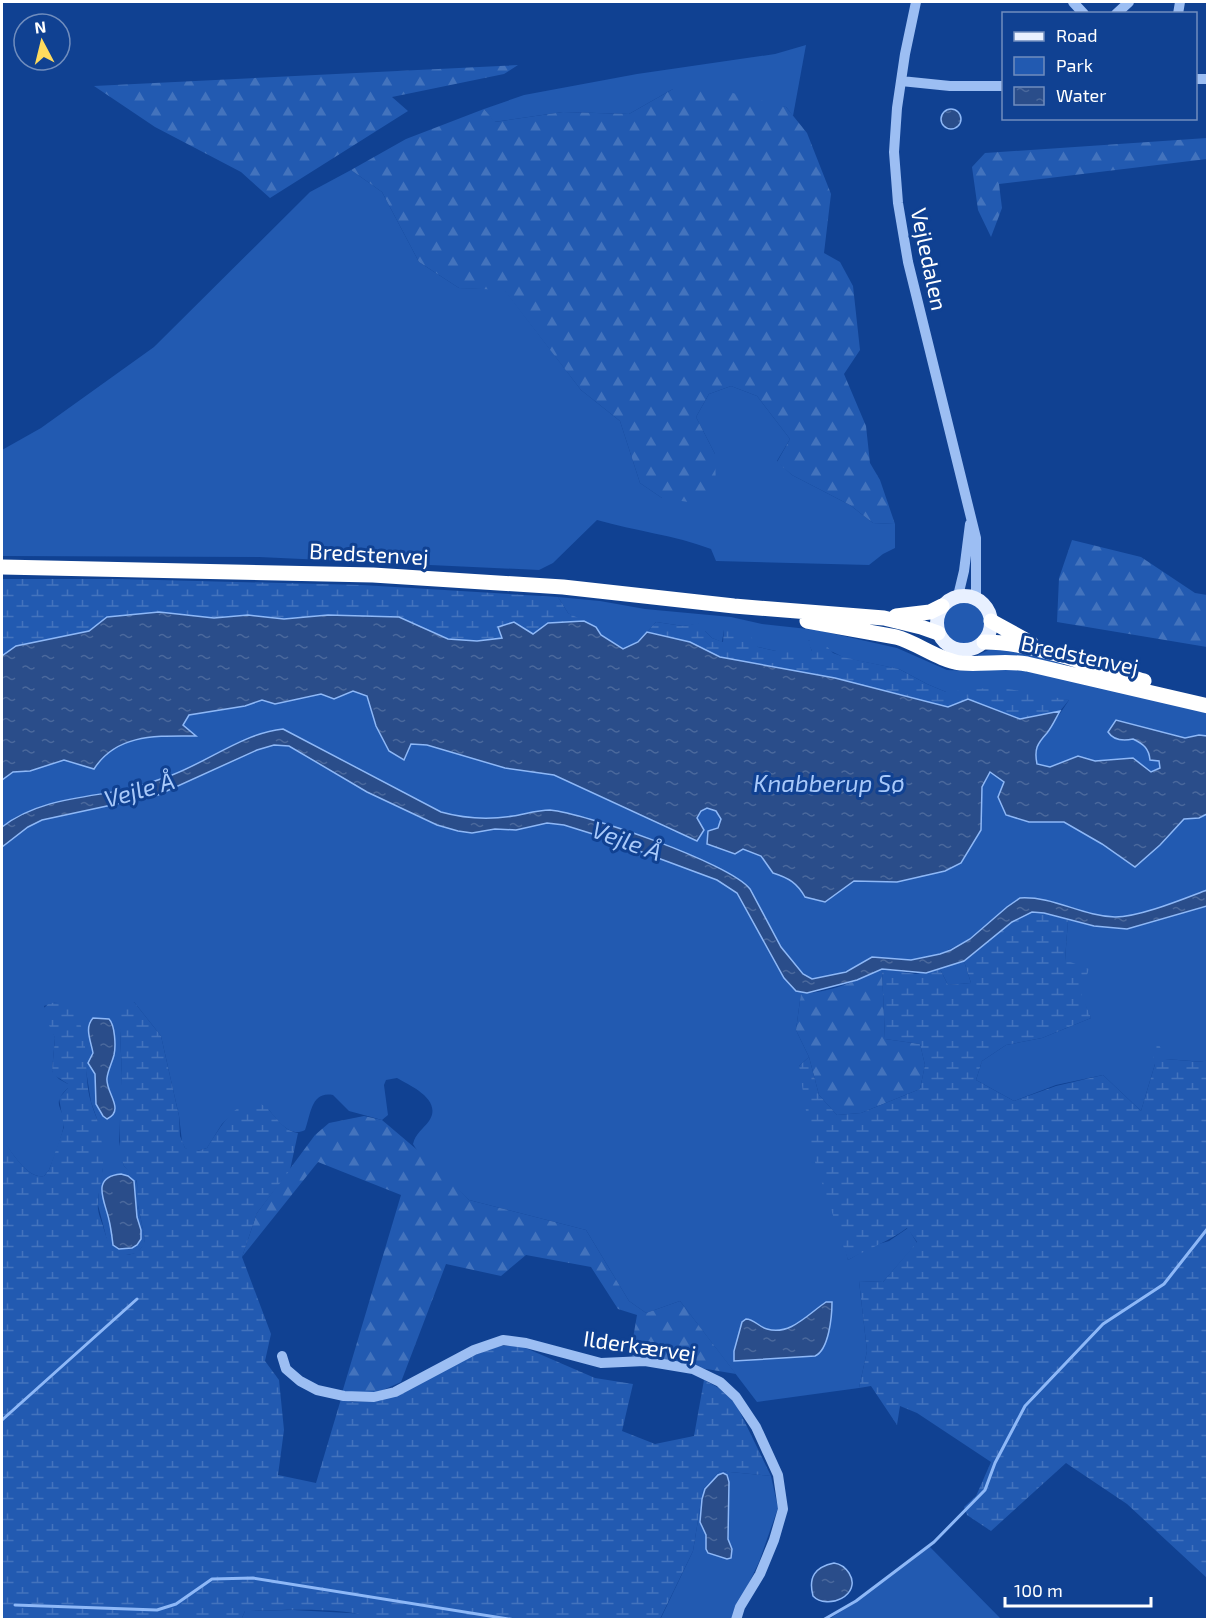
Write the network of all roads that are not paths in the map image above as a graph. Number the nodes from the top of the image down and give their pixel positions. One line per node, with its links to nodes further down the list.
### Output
1 (916, 2): 2 (street, Vejledalen)
2 (901, 81): 3 (street); 4 (street, Vejledalen)
3 (1002, 86)
4 (971, 520): 6 (street, Vejledalen); 7 (street, Vejledalen)
5 (2, 567): 8 (highway, Bredstenvej)
6 (958, 596): 7 (main road); 9 (main road)
7 (976, 598): 11 (main road)
8 (734, 606): 10 (highway, Bredstenvej); 16 (highway, Bredstenvej)
9 (942, 606): 10 (highway, Bredstenvej); 12 (main road)
10 (884, 618): 12 (highway, Bredstenvej)
11 (991, 621): 13 (main road); 14 (highway, Bredstenvej)
12 (938, 633): 13 (main road)
13 (984, 642): 14 (highway, Bredstenvej)
14 (1052, 654): 15 (highway, Bredstenvej)
15 (1208, 699)
16 (1208, 706)
17 (282, 1356): 18 (street, Ilderkærvej)
18 (736, 1620)

